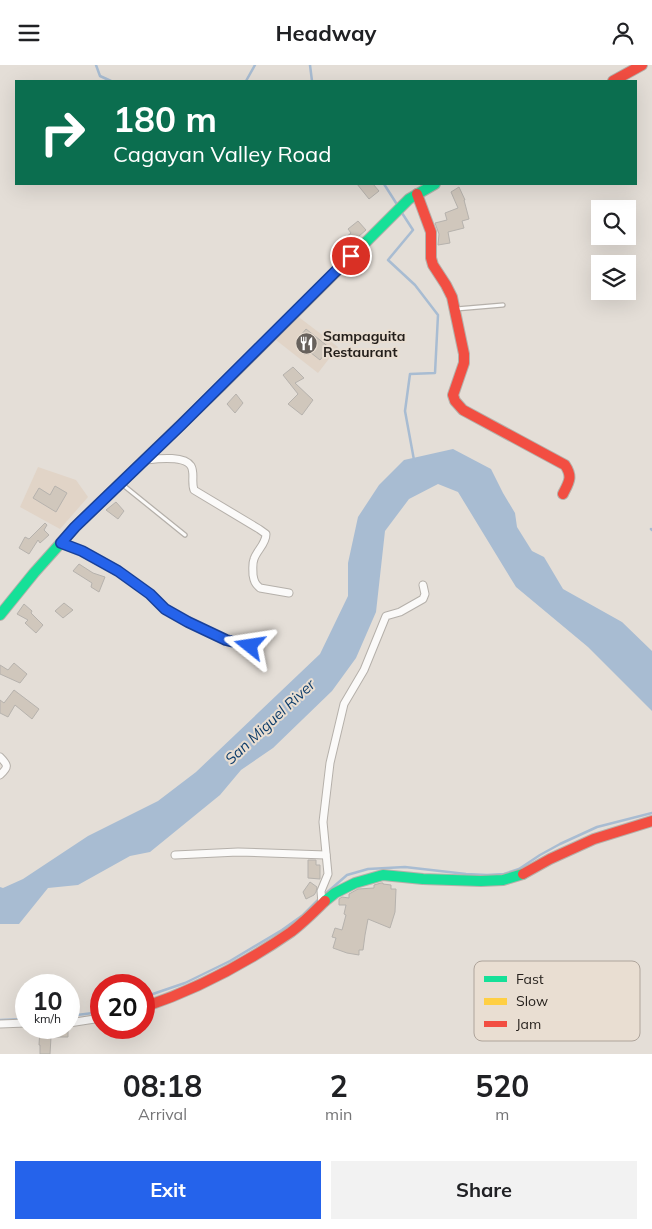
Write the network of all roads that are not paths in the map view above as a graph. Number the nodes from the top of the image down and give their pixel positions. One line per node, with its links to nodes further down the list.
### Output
1 (642, 65): 2 (main road)
2 (615, 80)
3 (433, 185): 4 (main road)
4 (413, 196): 6 (main road); 7 (main road)
5 (503, 305): 6 (lane)
6 (454, 309): 9 (main road)
7 (144, 460): 8 (main road); 13 (street)
8 (120, 483): 10 (lane); 11 (main road)
9 (563, 494)
10 (185, 535)
11 (61, 543): 14 (main road); 15 (lane)
12 (423, 585): 20 (street)
13 (289, 593)
14 (0, 615)
15 (250, 646)
16 (0, 757): 17 (street)
17 (0, 775)
18 (652, 821): 21 (main road)
19 (175, 855): 20 (street)
20 (326, 855): 21 (street)
21 (322, 904): 22 (main road)
22 (155, 1003)
23 (15, 1023): 24 (street)
24 (0, 1024)

